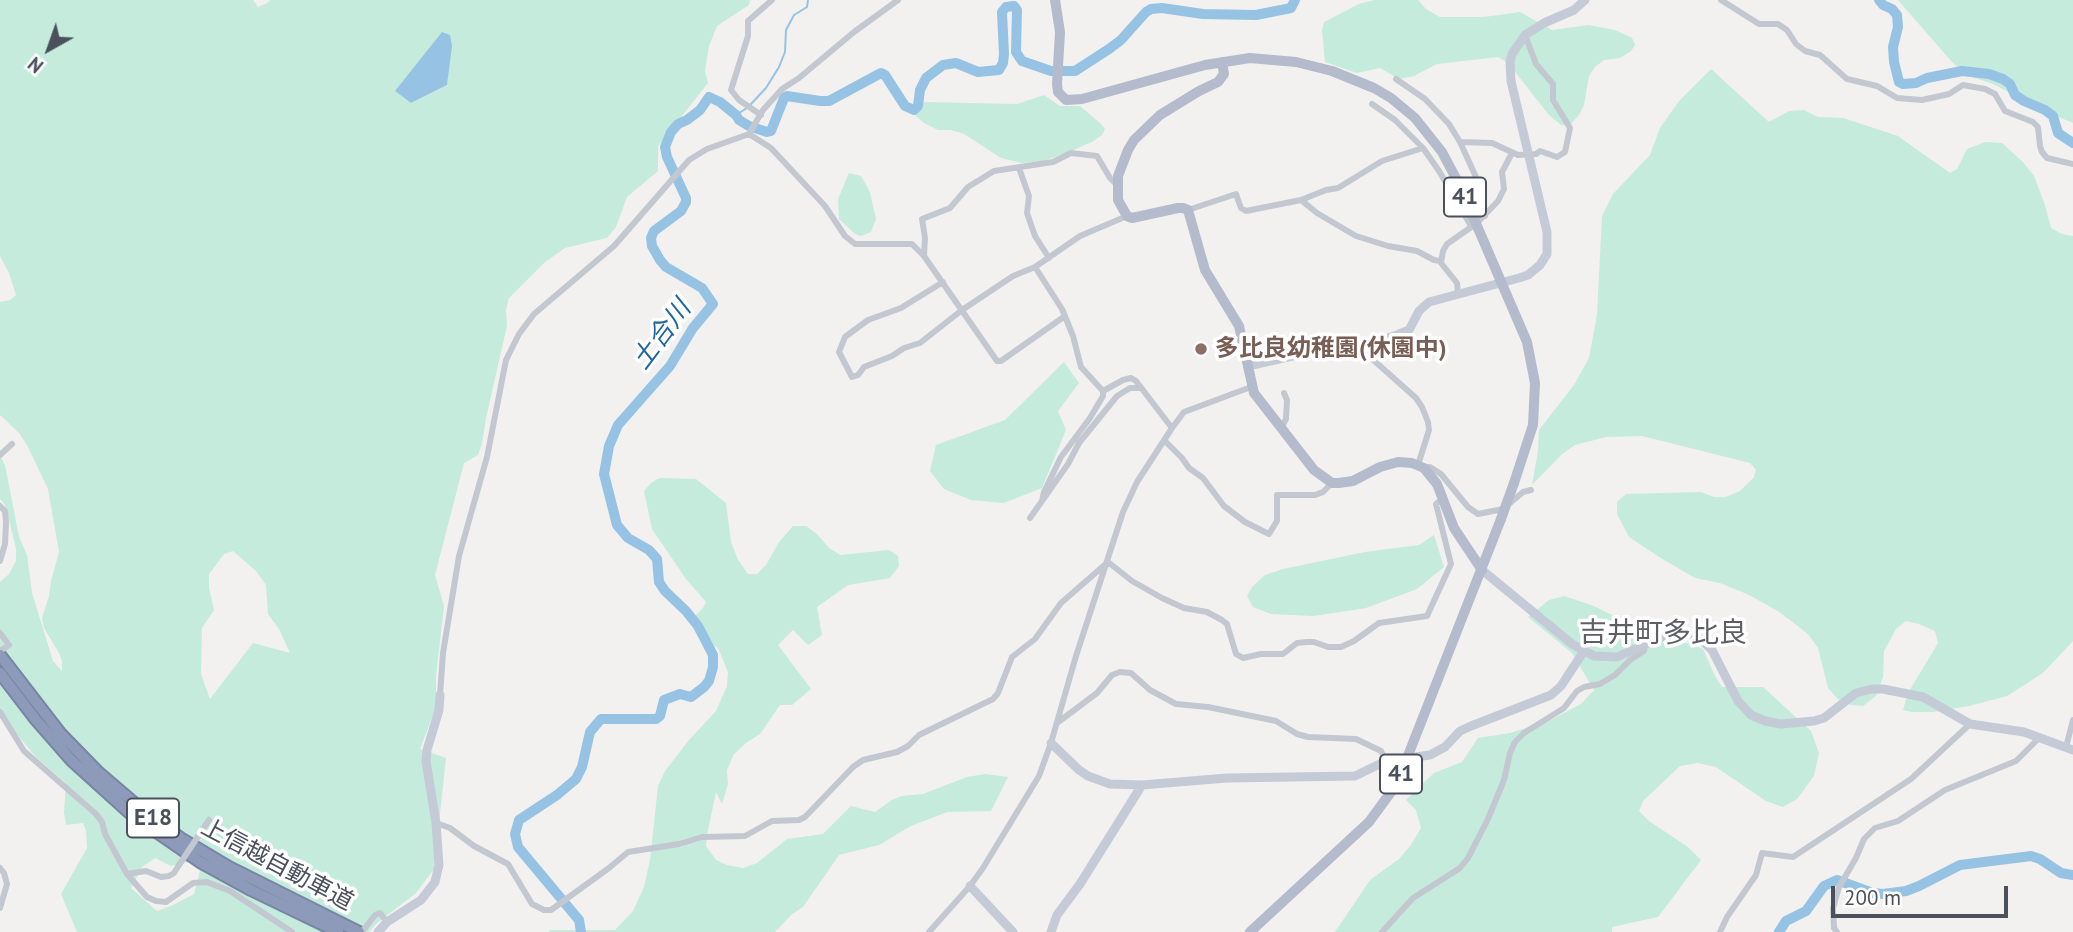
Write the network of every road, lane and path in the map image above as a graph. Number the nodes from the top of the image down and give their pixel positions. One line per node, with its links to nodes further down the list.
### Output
1 (772, 0): 10 (street)
2 (898, 0): 10 (street)
3 (1055, 0): 7 (main road, 41)
4 (1585, 0): 6 (street)
5 (1721, 0): 16 (street)
6 (1525, 35): 15 (street); 15 (street)
7 (1222, 62): 18 (main road); 22 (main road, 41)
8 (1396, 79): 12 (street)
9 (1372, 104): 13 (street)
10 (761, 115): 11 (street)
11 (749, 134): 23 (street); 58 (street)
12 (1460, 142): 14 (street); 22 (street)
13 (1423, 148): 19 (street); 22 (street)
14 (1512, 153): 15 (street); 22 (street)
15 (1528, 155): 28 (street)
16 (2073, 164)
17 (1019, 168): 18 (street); 23 (street); 24 (street)
18 (1117, 185): 21 (main road)
19 (1301, 200): 20 (street); 25 (street)
20 (1188, 210): 21 (main road); 33 (main road)
21 (1127, 216): 24 (street)
22 (1478, 222): 25 (street); 28 (main road, 41)
23 (924, 256): 27 (street)
24 (1049, 258): 26 (street)
25 (1441, 261): 29 (street)
26 (1035, 267): 30 (street); 31 (street)
27 (943, 282): 30 (street); 30 (street)
28 (1502, 282): 29 (street); 52 (main road, 41, bridge)
29 (1458, 293): 32 (street)
30 (962, 310): 31 (street)
31 (1065, 316): 36 (street)
32 (1367, 345): 33 (street); 43 (street)
33 (1248, 366): 34 (main road)
34 (1251, 387): 38 (street); 39 (main road)
35 (1141, 388): 36 (street); 38 (street); 47 (street)
36 (1103, 391): 47 (street)
37 (1284, 393): 39 (street)
38 (1172, 428): 40 (street)
39 (1281, 428): 44 (main road)
40 (1164, 440): 44 (street); 51 (street)
41 (12, 444): 42 (street)
42 (0, 455)
43 (1421, 467): 44 (main road); 45 (street); 46 (main road)
44 (1332, 483)
45 (1531, 490)
46 (1442, 499): 51 (street); 52 (main road)
47 (1042, 501): 49 (street)
48 (0, 506): 50 (street)
49 (1030, 519)
50 (0, 561)
51 (1108, 562): 61 (street); 70 (street)
52 (1482, 569): 55 (street); 66 (main road, 41)
53 (0, 633): 56 (street)
54 (1645, 643): 55 (street); 62 (street); 84 (street)
55 (1584, 651): 66 (street)
56 (0, 653): 78 (highway, 上信越自動車道 / E18)
57 (0, 673): 77 (highway, 上信越自動車道 / E18)
58 (439, 695): 70 (street)
59 (0, 712): 72 (street)
60 (2073, 720): 65 (street)
61 (1056, 724): 64 (street); 67 (street)
62 (1970, 724): 63 (street); 85 (street)
63 (2040, 737): 65 (street); 86 (street)
64 (1051, 743): 68 (street); 73 (street)
65 (2070, 748)
66 (1408, 758): 67 (street); 83 (main road, 41)
67 (1386, 761): 68 (street)
68 (1142, 785): 82 (street)
69 (209, 820): 72 (street, bridge)
70 (436, 823): 75 (street)
71 (0, 868): 74 (street)
72 (127, 874): 76 (street)
73 (970, 886): 80 (street); 81 (street)
74 (0, 908)
75 (387, 922): 78 (street); 79 (street)
76 (292, 932)
77 (338, 932)
78 (361, 932)
79 (379, 932)
80 (929, 932)
81 (1013, 932)
82 (1051, 932)
83 (1250, 932)
84 (1382, 932)
85 (1720, 932)
86 (1837, 932)

